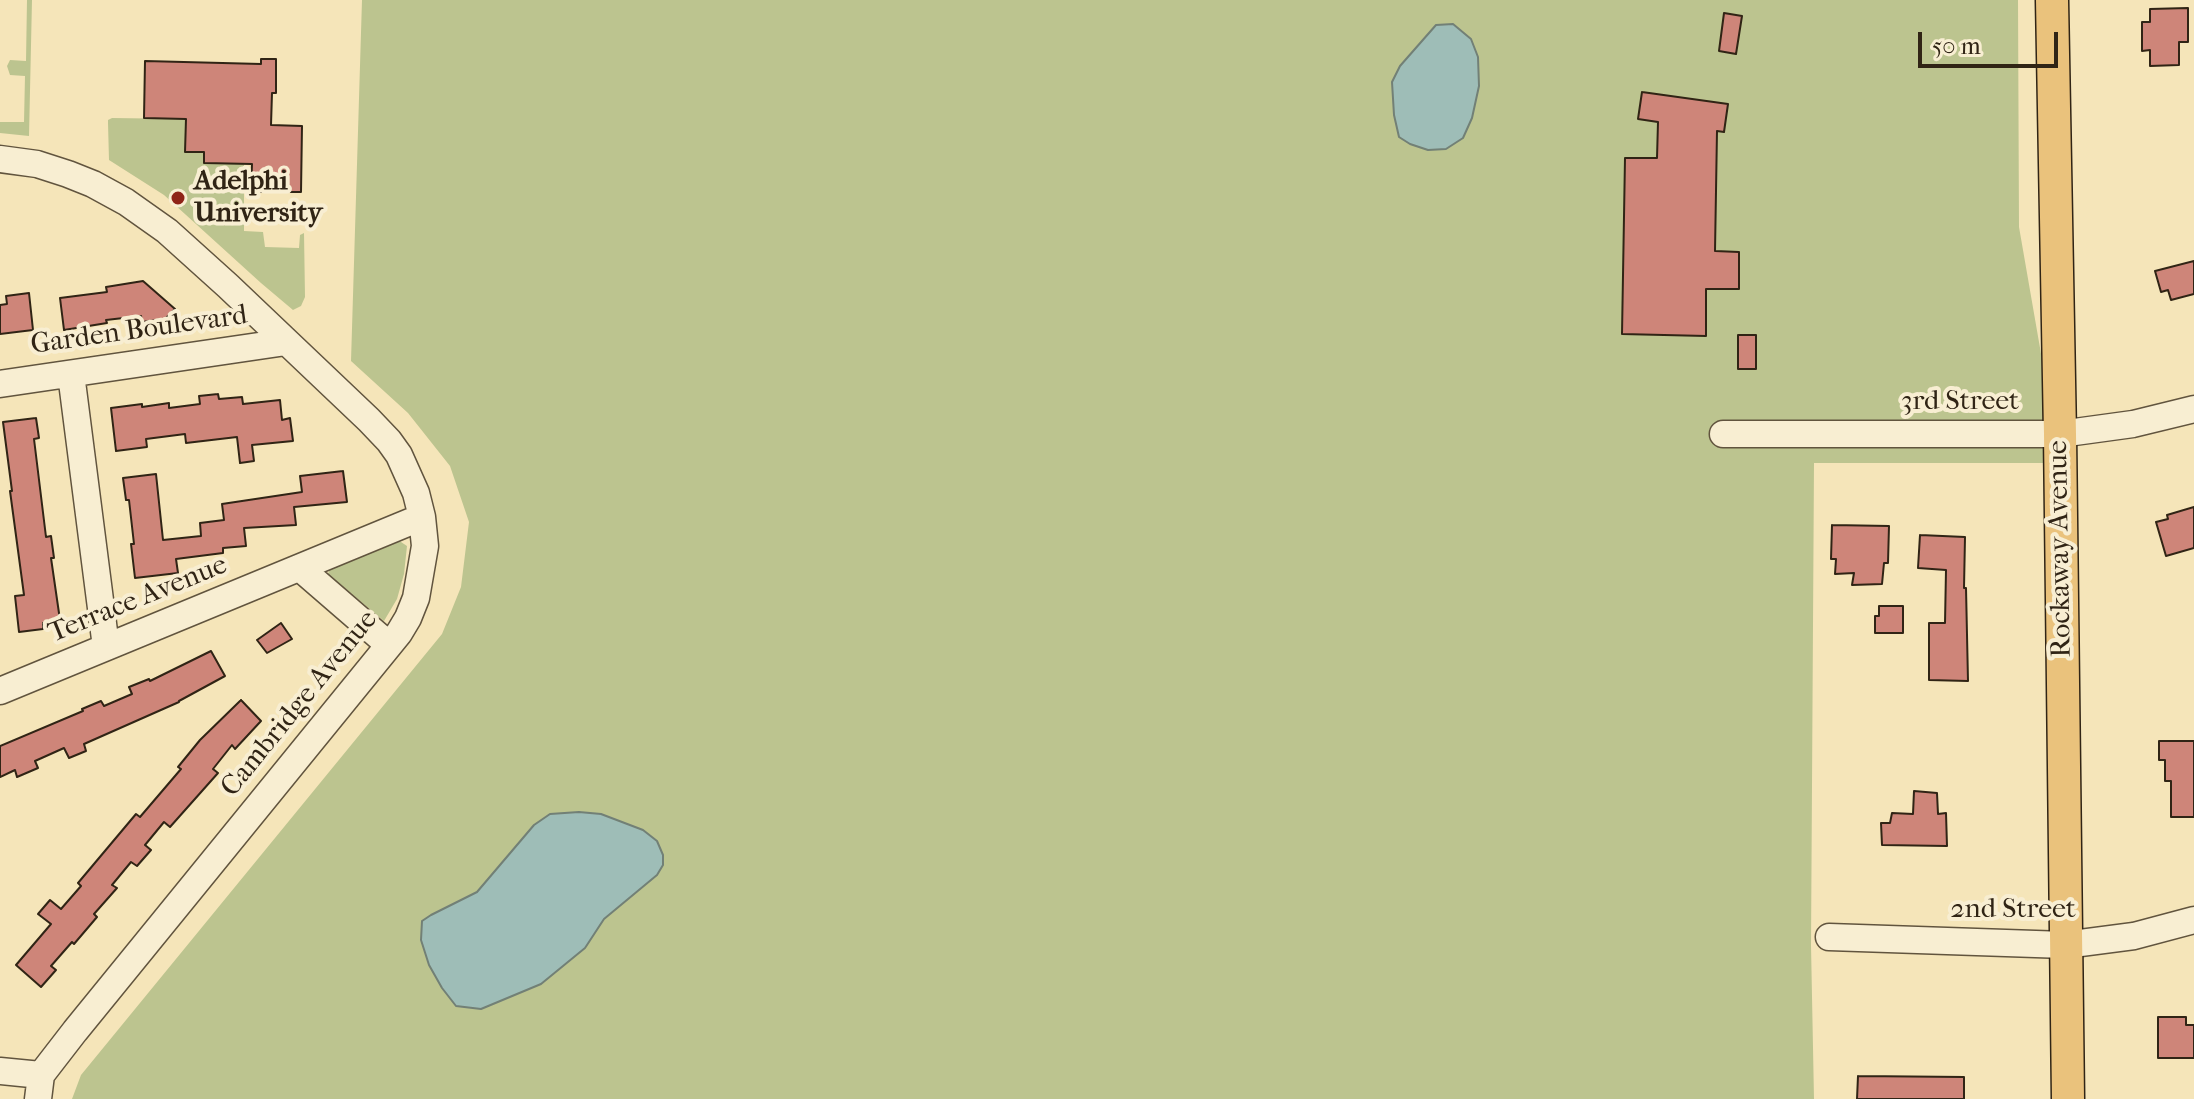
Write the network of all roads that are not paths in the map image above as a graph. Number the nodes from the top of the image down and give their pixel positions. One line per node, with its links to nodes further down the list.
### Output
1 (2052, 0): 8 (main road, Rockaway Avenue)
2 (0, 159): 3 (street, Cambridge Avenue)
3 (286, 342): 4 (street, Garden Boulevard); 9 (street, Cambridge Avenue)
4 (71, 374): 5 (street, Garden Boulevard); 12 (street)
5 (0, 384)
6 (2194, 409): 8 (street, 3rd Street)
7 (1723, 434): 8 (street, 3rd Street)
8 (2060, 434): 16 (main road, Rockaway Avenue)
9 (422, 517): 10 (street, Terrace Avenue); 11 (street, Cambridge Avenue)
10 (300, 568): 11 (street); 12 (street, Terrace Avenue)
11 (389, 645): 18 (street, Cambridge Avenue)
12 (106, 647): 13 (street, Terrace Avenue)
13 (0, 691)
14 (2194, 920): 16 (street, 2nd Street)
15 (1829, 937): 16 (street, 2nd Street)
16 (2065, 945): 19 (main road, Rockaway Avenue)
17 (0, 1071): 18 (street)
18 (39, 1087)
19 (2068, 1099)

